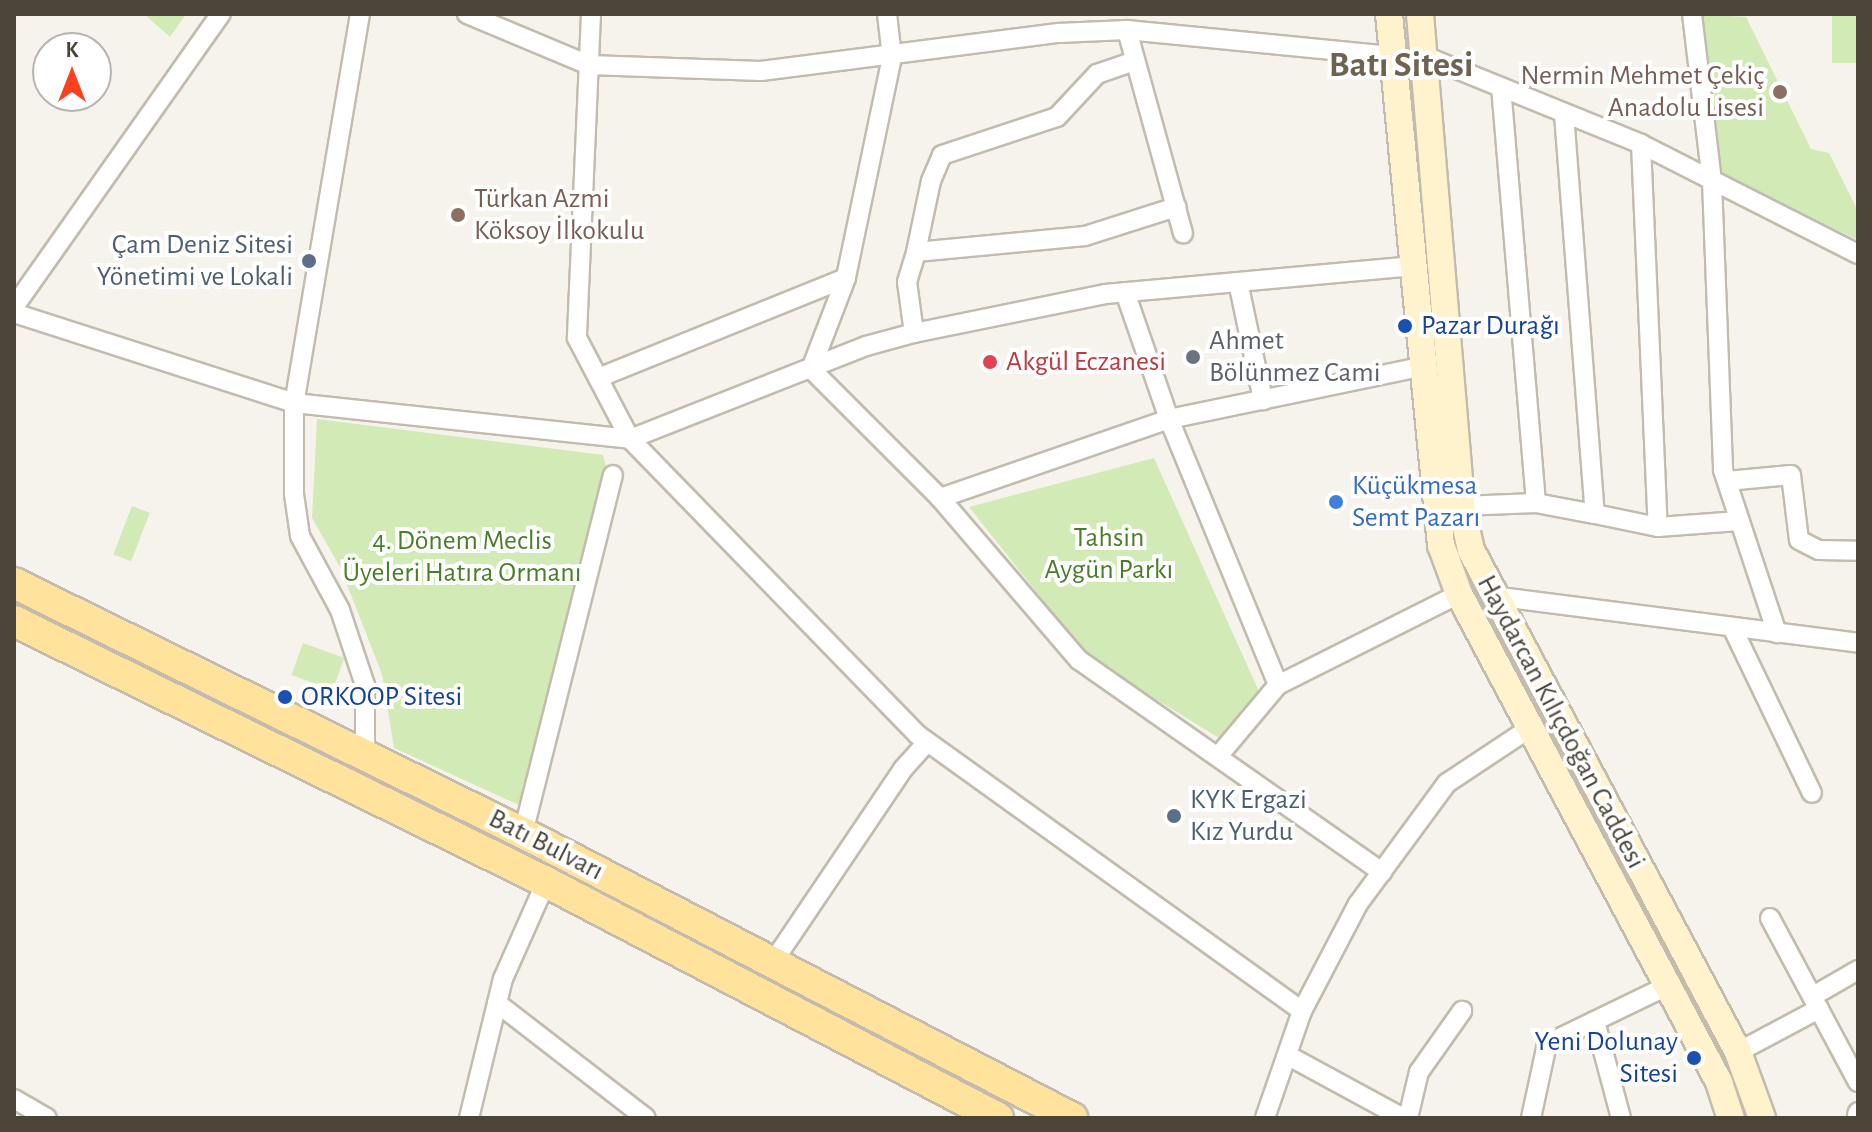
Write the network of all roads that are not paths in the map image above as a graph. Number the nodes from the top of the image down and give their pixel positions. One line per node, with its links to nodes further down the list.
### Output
1 (221, 14): 28 (street)
2 (360, 14): 35 (street)
3 (467, 14): 15 (street)
4 (591, 14): 15 (street)
5 (887, 14): 13 (street)
6 (1389, 14): 12 (main road, Haydarcan Kılıçdoğan Caddesi)
7 (1420, 14): 11 (main road, Haydarcan Kılıçdoğan Caddesi)
8 (1692, 14): 19 (street)
9 (1059, 23): 10 (street); 13 (street)
10 (1127, 30): 12 (street); 14 (street)
11 (1422, 55): 12 (main road); 16 (street); 42 (main road, Haydarcan Kılıçdoğan Caddesi)
12 (1391, 56): 24 (main road, Haydarcan Kılıçdoğan Caddesi)
13 (892, 57): 15 (street); 25 (street)
14 (1134, 61): 20 (street); 22 (street)
15 (589, 65): 33 (street)
16 (1501, 87): 17 (street); 41 (street)
17 (1564, 114): 18 (street); 43 (street)
18 (1641, 144): 19 (street); 45 (street)
19 (1712, 181): 23 (street); 39 (street)
20 (1176, 207): 21 (street); 22 (street)
21 (1183, 233)
22 (916, 252): 30 (street)
23 (1858, 254)
24 (1411, 266): 26 (street); 31 (main road, Haydarcan Kılıçdoğan Caddesi)
25 (846, 278): 32 (street); 33 (street)
26 (1238, 282): 27 (street); 34 (street)
27 (1125, 292): 30 (street); 36 (street)
28 (14, 307)
29 (14, 313): 35 (street)
30 (914, 333): 32 (street)
31 (1420, 367): 34 (street); 48 (main road, Haydarcan Kılıçdoğan Caddesi)
32 (811, 369): 37 (street); 40 (street)
33 (598, 378): 37 (street)
34 (1263, 400): 36 (street)
35 (294, 403): 37 (street); 58 (street)
36 (1169, 419): 40 (street); 54 (street)
37 (630, 439): 56 (street)
38 (613, 475): 60 (street)
39 (1727, 481): 44 (street); 46 (street)
40 (940, 498): 57 (street)
41 (1536, 503): 42 (street); 43 (street)
42 (1461, 506): 49 (main road, Haydarcan Kılıçdoğan Caddesi)
43 (1595, 514): 45 (street)
44 (1739, 521): 45 (street); 52 (street)
45 (1658, 527)
46 (1858, 551)
47 (14, 583): 58 (main road, Batı Bulvarı)
48 (1459, 594): 54 (street); 55 (main road, Haydarcan Kılıçdoğan Caddesi)
49 (1493, 596): 51 (street); 72 (main road, Haydarcan Kılıçdoğan Caddesi)
50 (14, 621): 62 (main road, Batı Bulvarı)
51 (1732, 627): 52 (street); 59 (street)
52 (1777, 633): 53 (street)
53 (1858, 643)
54 (1278, 685): 57 (street)
55 (1530, 728): 61 (street); 66 (main road, Haydarcan Kılıçdoğan Caddesi)
56 (927, 742): 64 (street); 69 (street)
57 (1220, 754): 61 (street)
58 (365, 755): 60 (main road, Batı Bulvarı)
59 (1812, 793)
60 (523, 833): 64 (main road, Batı Bulvarı)
61 (1382, 872): 69 (street)
62 (546, 882): 68 (street); 79 (main road, Batı Bulvarı)
63 (1770, 918): 67 (street)
64 (773, 962): 80 (main road, Batı Bulvarı)
65 (1858, 970): 67 (street)
66 (1667, 986): 71 (street); 85 (main road, Haydarcan Kılıçdoğan Caddesi)
67 (1816, 1002): 72 (street); 74 (street)
68 (497, 1003): 77 (street); 78 (street)
69 (1302, 1011): 73 (street)
70 (1462, 1011): 82 (street)
71 (1595, 1021): 83 (street); 84 (street)
72 (1738, 1052): 86 (main road, Haydarcan Kılıçdoğan Caddesi)
73 (1287, 1055): 81 (street); 82 (street)
74 (1858, 1082)
75 (14, 1099): 76 (street)
76 (47, 1118)
77 (469, 1118)
78 (646, 1118)
79 (998, 1118)
80 (1072, 1118)
81 (1265, 1118)
82 (1405, 1118)
83 (1531, 1118)
84 (1621, 1118)
85 (1731, 1118)
86 (1762, 1118)

